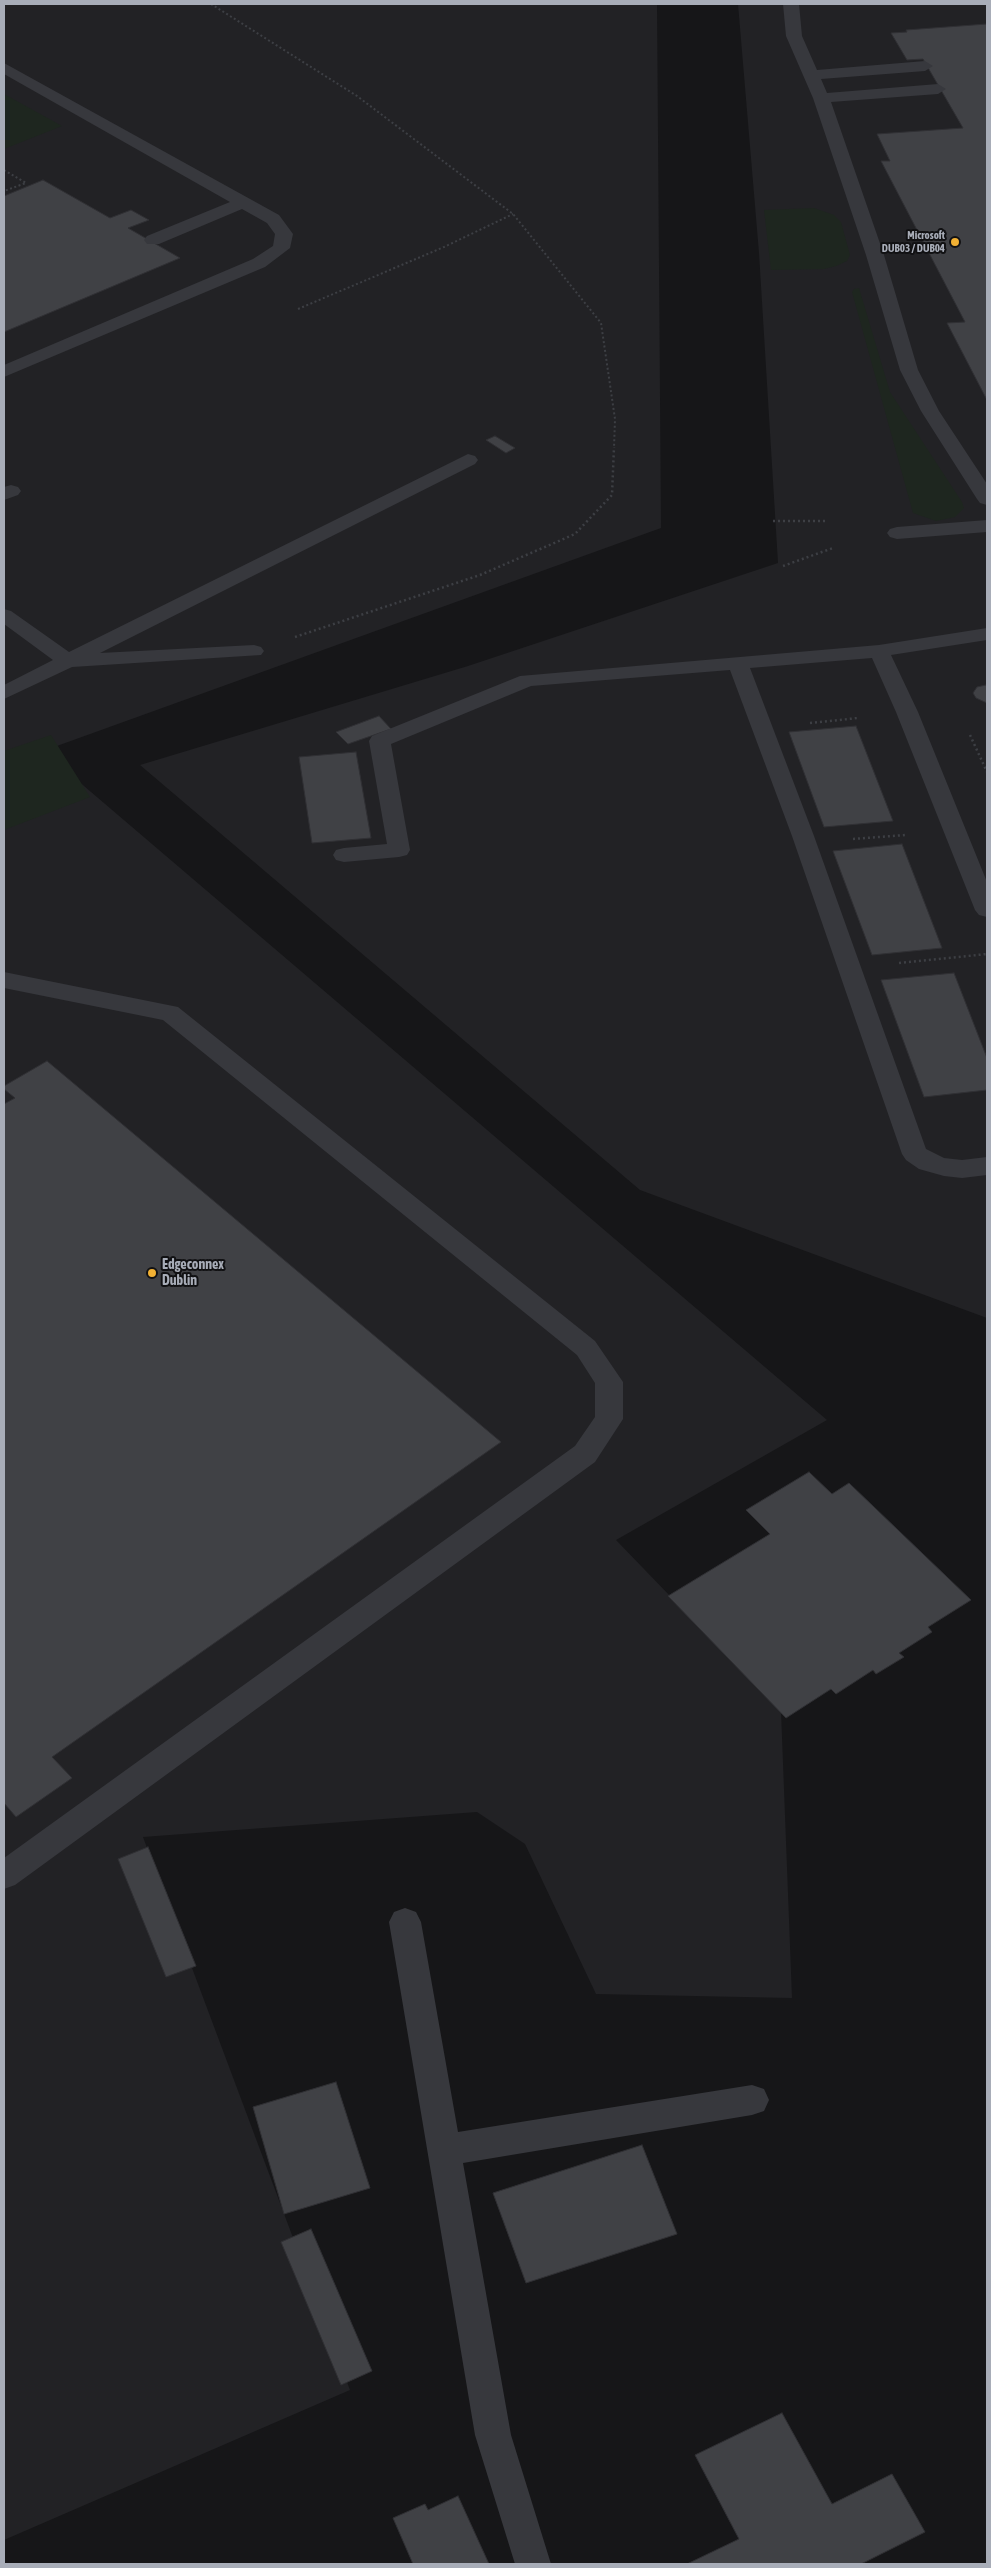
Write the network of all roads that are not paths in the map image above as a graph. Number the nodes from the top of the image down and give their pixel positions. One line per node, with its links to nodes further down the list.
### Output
1 (791, 4): 2 (lane); 5 (lane)
2 (798, 4)
3 (925, 66): 5 (lane)
4 (4, 68): 8 (lane)
5 (811, 75): 7 (lane)
6 (938, 88): 7 (lane)
7 (821, 98): 12 (lane)
8 (244, 202): 9 (lane); 10 (lane)
9 (153, 240)
10 (4, 372)
11 (468, 460): 19 (lane)
12 (987, 499)
13 (987, 526): 14 (lane)
14 (897, 533)
15 (4, 615): 19 (lane)
16 (987, 634): 18 (lane)
17 (254, 651): 19 (lane)
18 (879, 651): 20 (lane); 23 (lane)
19 (68, 661): 21 (lane)
20 (738, 664): 22 (lane); 25 (lane)
21 (4, 693)
22 (344, 855)
23 (987, 910)
24 (4, 980): 26 (lane)
25 (987, 1166)
26 (4, 1876)
27 (405, 1922): 29 (lane)
28 (752, 2100): 29 (lane)
29 (444, 2150): 30 (lane)
30 (533, 2564)

